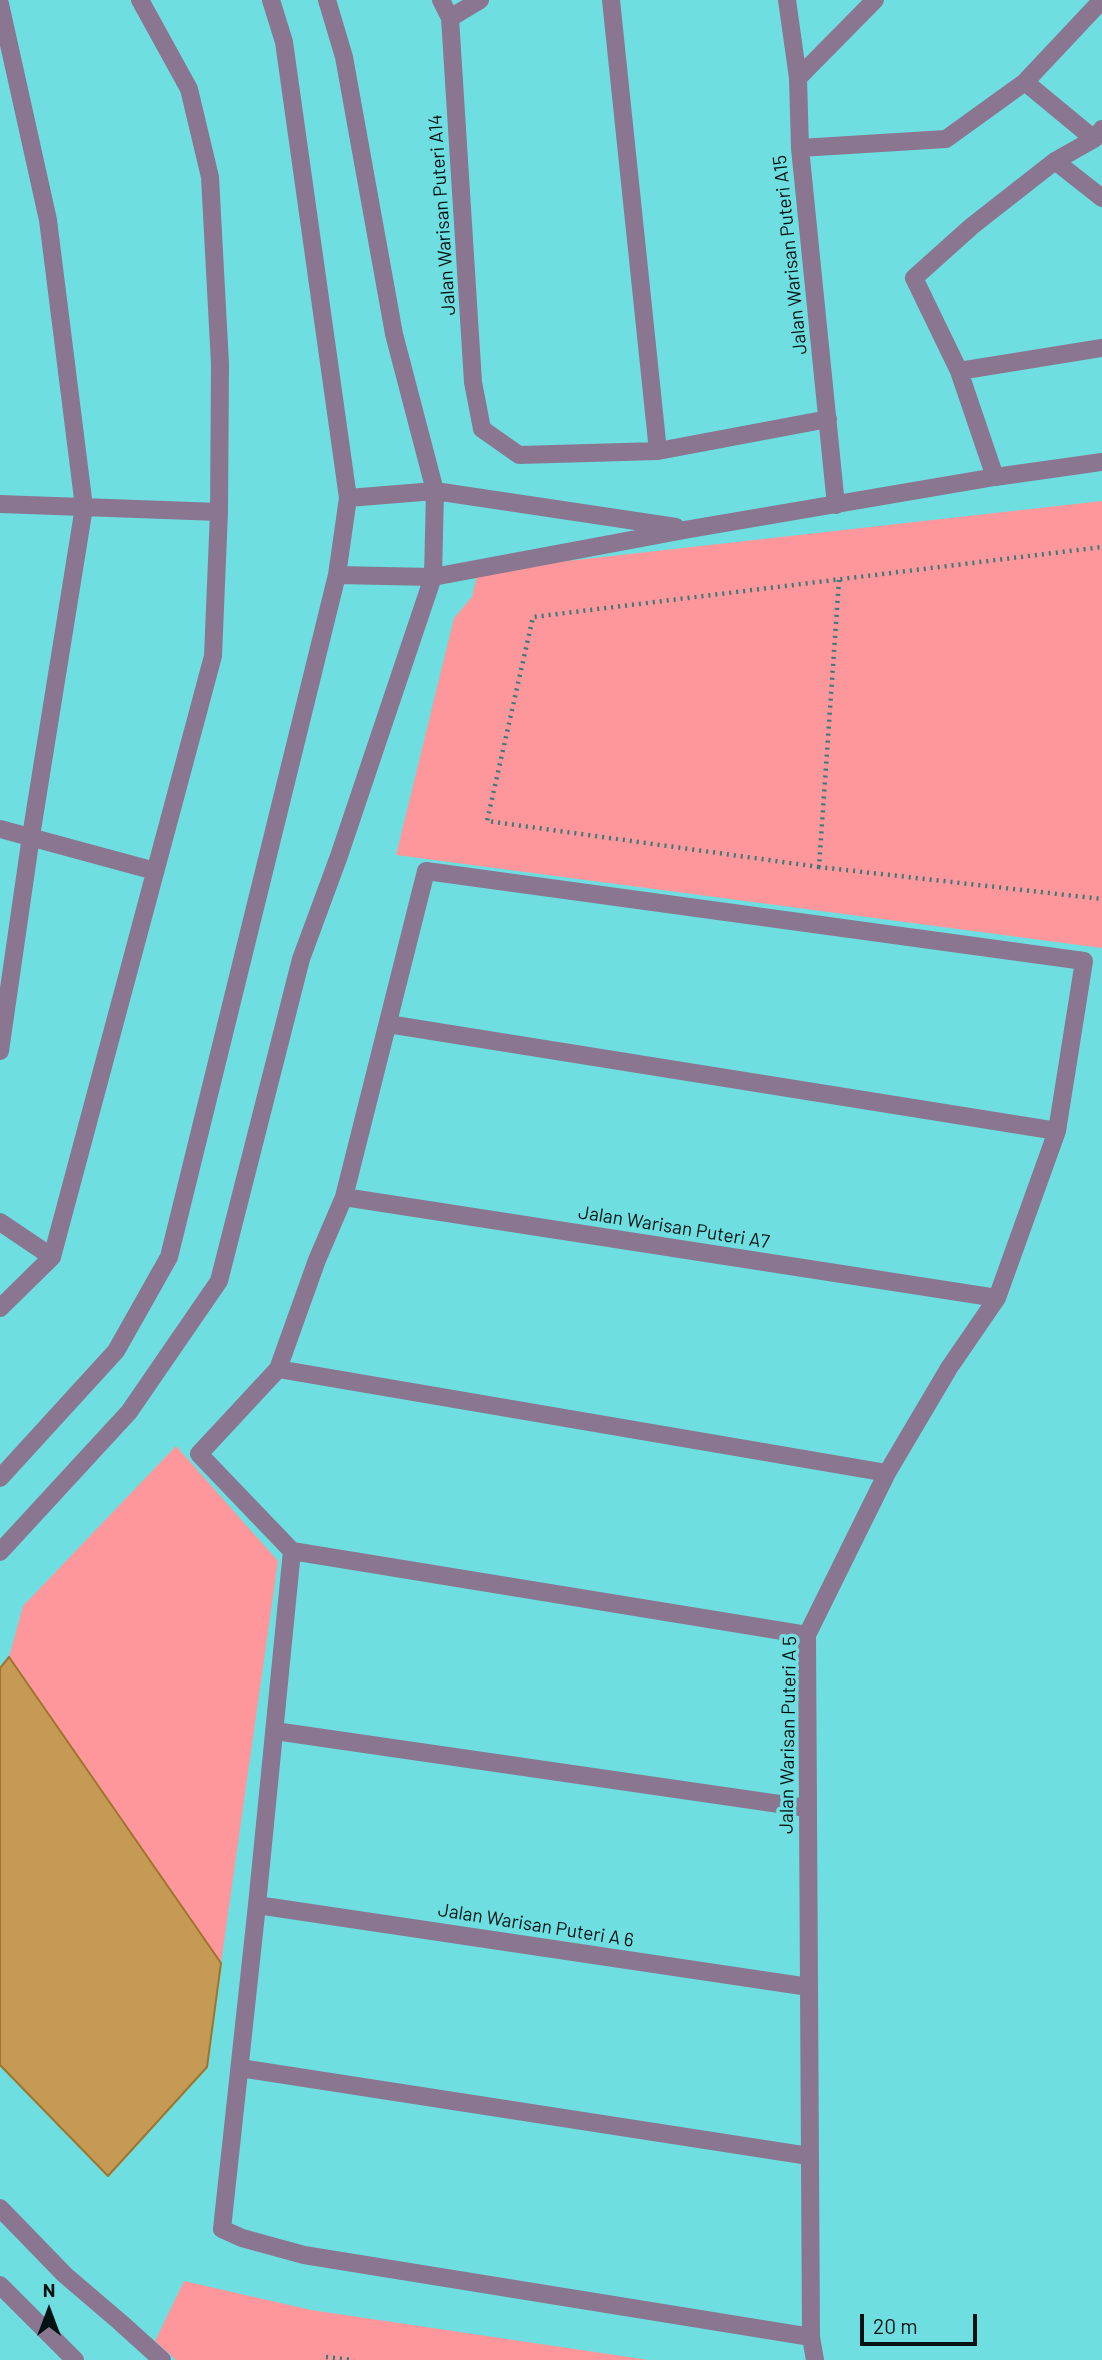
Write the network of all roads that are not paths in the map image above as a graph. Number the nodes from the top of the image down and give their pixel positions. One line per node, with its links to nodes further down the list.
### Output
1 (140, 0): 29 (street)
2 (271, 0): 25 (street)
3 (327, 0): 24 (street)
4 (441, 0): 11 (street, Jalan Warisan Puteri A14)
5 (480, 0): 11 (street)
6 (611, 0): 21 (street)
7 (787, 0): 12 (street, Jalan Warisan Puteri A15)
8 (875, 0): 12 (street)
9 (1102, 1): 13 (street)
10 (0, 4): 28 (street)
11 (450, 18): 21 (street, Jalan Warisan Puteri A14)
12 (798, 78): 15 (street, Jalan Warisan Puteri A15)
13 (1025, 82): 14 (street); 15 (street)
14 (1098, 134): 16 (street)
15 (800, 148): 20 (street, Jalan Warisan Puteri A15)
16 (1055, 161): 17 (street); 19 (street)
17 (1102, 198)
18 (1102, 348): 19 (street)
19 (959, 371): 23 (street)
20 (828, 419): 21 (street); 27 (street, Jalan Warisan Puteri A15)
21 (658, 451)
22 (1102, 462): 23 (street)
23 (995, 477): 27 (street)
24 (435, 491): 25 (street); 30 (street); 32 (street)
25 (348, 498): 31 (street)
26 (0, 503): 28 (street)
27 (836, 505): 30 (street)
28 (84, 507): 29 (street); 34 (street)
29 (219, 512): 35 (street)
30 (690, 529): 32 (street)
31 (337, 575): 32 (street); 46 (street)
32 (433, 577): 48 (street)
33 (0, 829): 34 (street)
34 (31, 836): 35 (street); 37 (street)
35 (155, 871): 41 (street)
36 (388, 1024): 38 (street); 38 (street, Jalan Warisan Puteri A 5); 39 (street)
37 (0, 1051)
38 (1057, 1131): 42 (street, Jalan Warisan Puteri A 5)
39 (344, 1197): 42 (street, Jalan Warisan Puteri A7); 44 (street)
40 (0, 1222): 41 (street)
41 (52, 1257): 43 (street)
42 (997, 1298): 45 (street, Jalan Warisan Puteri A 5)
43 (0, 1308)
44 (278, 1369): 45 (street); 47 (street)
45 (887, 1473): 49 (street, Jalan Warisan Puteri A 5)
46 (0, 1478)
47 (292, 1551): 49 (street); 50 (street)
48 (0, 1552)
49 (807, 1635): 51 (street, Jalan Warisan Puteri A 5)
50 (275, 1731): 51 (street); 52 (street)
51 (807, 1808): 53 (street, Jalan Warisan Puteri A 5)
52 (257, 1905): 53 (street, Jalan Warisan Puteri A 6); 54 (street)
53 (809, 1987): 55 (street, Jalan Warisan Puteri A 5)
54 (240, 2068): 55 (street); 58 (street)
55 (809, 2156): 58 (street, Jalan Warisan Puteri A 5)
56 (0, 2208): 60 (street)
57 (0, 2285): 59 (street)
58 (811, 2337): 61 (street, Jalan Warisan Puteri A 5)
59 (75, 2360)
60 (162, 2360)
61 (815, 2360)

